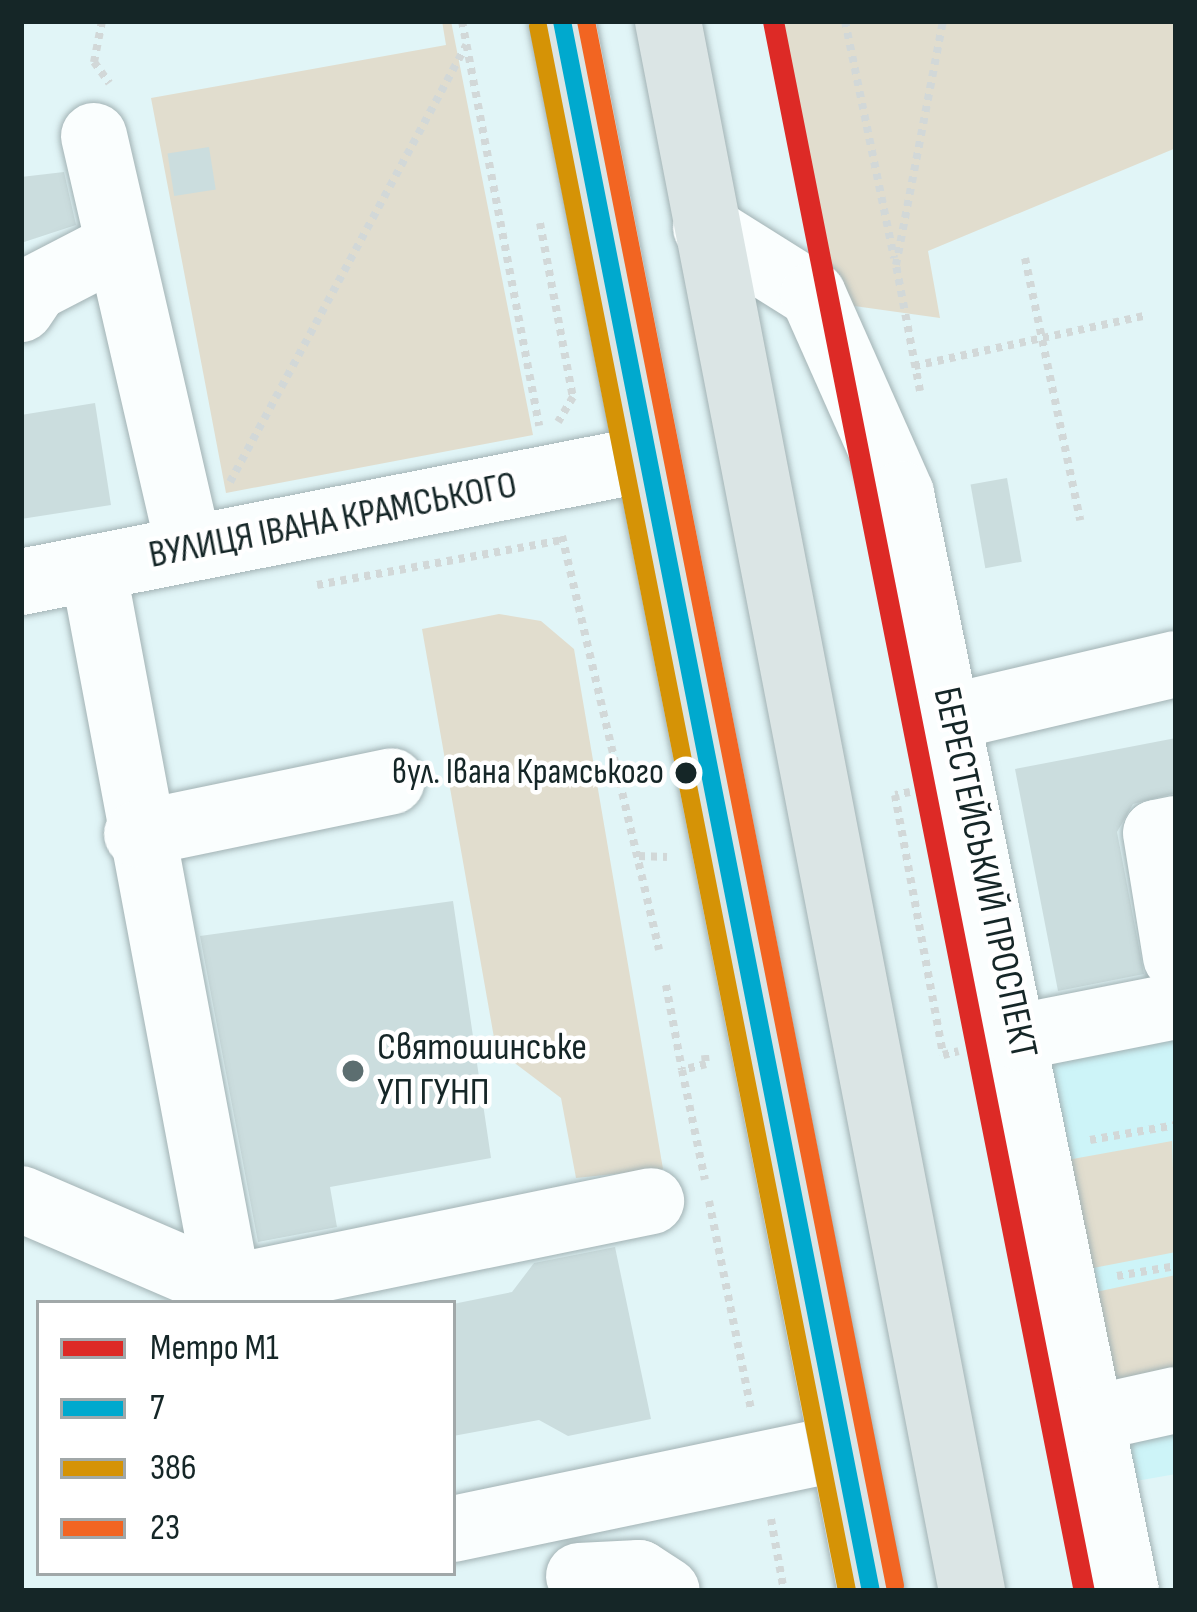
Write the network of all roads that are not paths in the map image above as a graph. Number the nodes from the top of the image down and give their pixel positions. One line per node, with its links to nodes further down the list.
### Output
1 (562, 21): 7 (main road)
2 (668, 21): 4 (main road)
3 (109, 119): 5 (street)
4 (706, 227): 12 (street, БЕРЕСТЕЙСЬКИЙ ПРОСПЕКТ); 29 (main road)
5 (118, 244): 6 (street); 8 (street)
6 (21, 309)
7 (646, 459): 8 (street, ВУЛИЦЯ ІВАНА КРАМСЬКОГО); 24 (main road)
8 (203, 526): 9 (street, ВУЛИЦЯ ІВАНА КРАМСЬКОГО)
9 (94, 568): 10 (street, ВУЛИЦЯ ІВАНА КРАМСЬКОГО); 15 (street)
10 (21, 582)
11 (1176, 664): 12 (street)
12 (954, 716): 18 (street, БЕРЕСТЕЙСЬКИЙ ПРОСПЕКТ)
13 (392, 781): 15 (street)
14 (1176, 830): 16 (street)
15 (137, 834): 21 (street)
16 (1176, 957)
17 (1176, 1006): 18 (street)
18 (1019, 1037): 23 (street, БЕРЕСТЕЙСЬКИЙ ПРОСПЕКТ)
19 (21, 1199): 21 (street)
20 (651, 1201): 21 (street)
21 (203, 1296)
22 (1176, 1400): 23 (street)
23 (1090, 1419): 30 (street, БЕРЕСТЕЙСЬКИЙ ПРОСПЕКТ)
24 (842, 1448): 25 (street); 28 (main road)
25 (456, 1528)
26 (579, 1576): 27 (street)
27 (667, 1591)
28 (871, 1591)
29 (972, 1591)
30 (1126, 1591)

